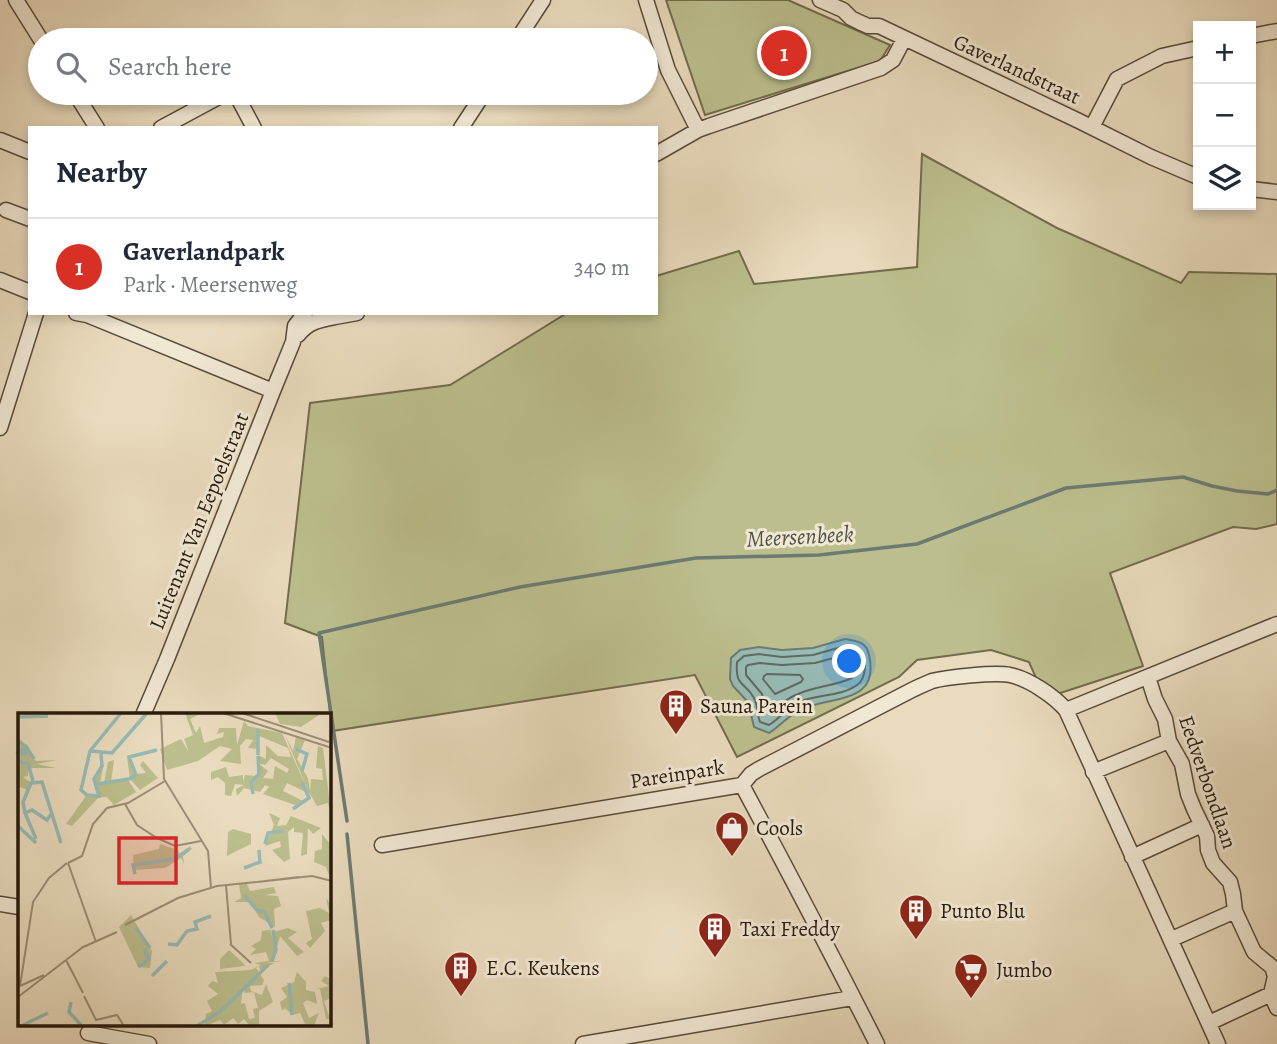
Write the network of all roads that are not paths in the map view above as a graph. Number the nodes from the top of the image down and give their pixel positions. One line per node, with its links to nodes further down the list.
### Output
1 (16, 0): 5 (street)
2 (543, 0): 6 (street)
3 (646, 0): 7 (street)
4 (820, 0): 11 (street, Gaverlandstraat)
5 (34, 28)
6 (525, 28)
7 (655, 28)
8 (1277, 32): 9 (street)
9 (1256, 35)
10 (658, 38): 22 (street)
11 (904, 38): 21 (street, Gaverlandstraat); 22 (street)
12 (1193, 49): 21 (street)
13 (83, 105): 17 (street)
14 (204, 105): 18 (street)
15 (242, 105): 19 (street)
16 (476, 105): 20 (street)
17 (96, 126)
18 (165, 126)
19 (253, 126)
20 (462, 126)
21 (1092, 127): 26 (street, Gaverlandstraat)
22 (698, 130): 25 (street)
23 (0, 140): 24 (street)
24 (28, 151)
25 (658, 153)
26 (1193, 175)
27 (1256, 190): 28 (street)
28 (1277, 192)
29 (6, 210): 30 (street)
30 (28, 218)
31 (0, 280): 32 (street)
32 (28, 291)
33 (35, 315): 39 (street)
34 (82, 315): 38 (street)
35 (303, 315): 37 (street, Luitenant Van Eepoelstraat)
36 (328, 315): 37 (street, Luitenant Van Eepoelstraat)
37 (293, 342): 38 (street, Luitenant Van Eepoelstraat)
38 (273, 391): 43 (street, Luitenant Van Eepoelstraat)
39 (0, 428)
40 (1277, 624): 41 (street)
41 (1148, 677): 42 (street); 44 (street, Eedverbondlaan)
42 (1066, 710): 45 (street); 46 (street)
43 (144, 713)
44 (1169, 741): 45 (street); 47 (street, Eedverbondlaan)
45 (1093, 772): 49 (street)
46 (742, 785): 48 (street, Pareinpark); 55 (street, Pareinpark)
47 (1202, 825): 49 (street); 52 (street, Eedverbondlaan)
48 (382, 845)
49 (1132, 857): 53 (street)
50 (0, 904): 51 (street)
51 (18, 907)
52 (1235, 911): 53 (street); 54 (street, Eedverbondlaan)
53 (1172, 939): 57 (street)
54 (1271, 994): 56 (street, Eedverbondlaan); 57 (street)
55 (852, 998): 60 (street); 61 (street, Pareinpark)
56 (1277, 1008)
57 (1209, 1023): 62 (street)
58 (87, 1034): 59 (street)
59 (149, 1044)
60 (583, 1044)
61 (877, 1044)
62 (1218, 1044)

